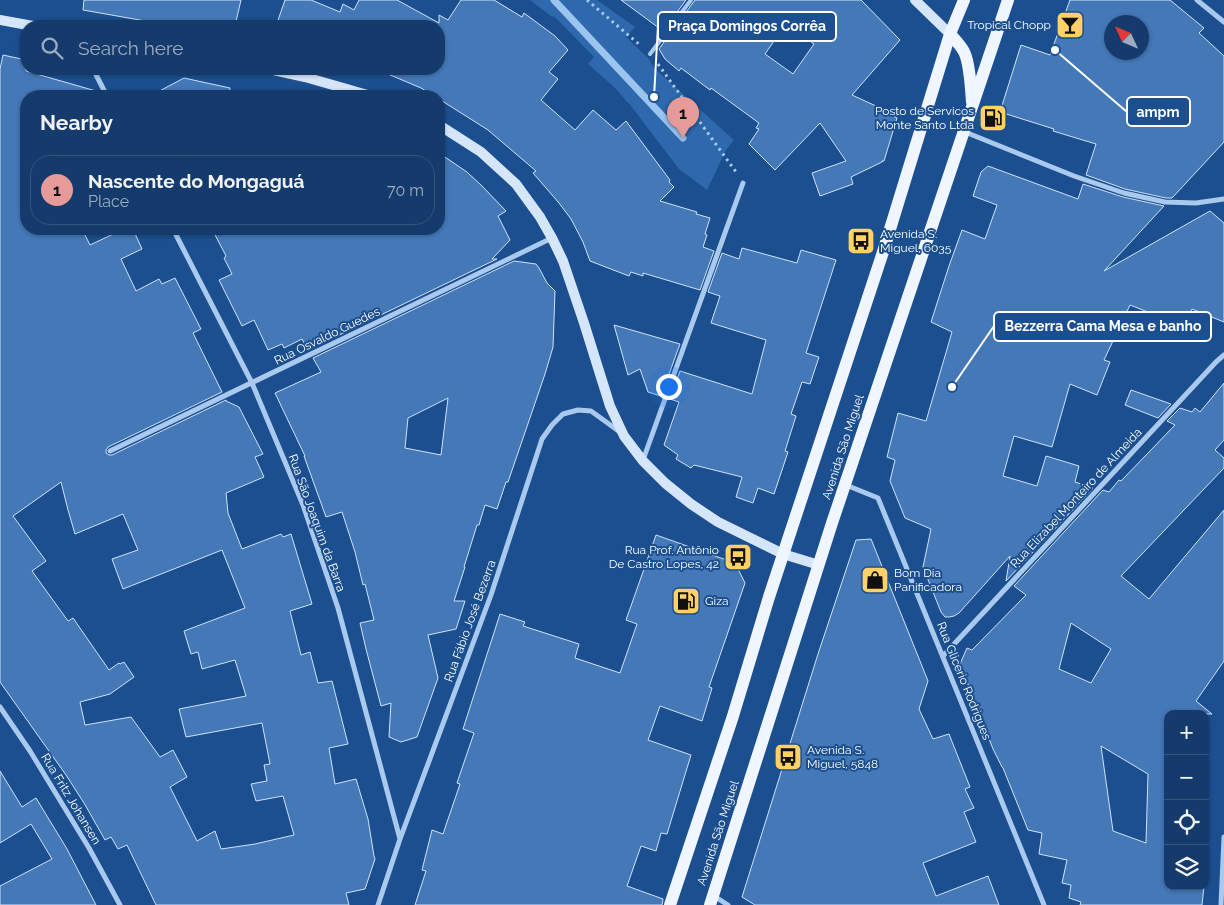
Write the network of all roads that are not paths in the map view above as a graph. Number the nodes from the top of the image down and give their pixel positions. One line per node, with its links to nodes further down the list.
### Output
1 (690, 0): 10 (lane)
2 (915, 0): 9 (main road)
3 (964, 0): 9 (main road, Avenida São Miguel)
4 (1008, 0): 15 (main road, Avenida São Miguel)
5 (1198, 0): 7 (street)
6 (0, 20): 8 (main road)
7 (1224, 22)
8 (20, 24)
9 (950, 34): 15 (main road); 28 (main road, Avenida São Miguel)
10 (650, 54)
11 (96, 75): 13 (street)
12 (297, 75): 14 (main road)
13 (104, 90)
14 (350, 90)
15 (973, 107): 17 (main road, Avenida São Miguel)
16 (445, 129): 21 (main road)
17 (965, 131): 19 (street); 27 (main road, Avenida São Miguel)
18 (743, 183): 26 (street)
19 (1224, 199)
20 (176, 235): 23 (street, Rua São Joaquim da Barra)
21 (552, 238): 23 (street, Rua Osvaldo Guedes); 24 (main road)
22 (1224, 355): 30 (street, Rua Elizabel Monteiro de Almeida)
23 (252, 383): 25 (street, Rua Osvaldo Guedes); 33 (street, Rua São Joaquim da Barra)
24 (624, 436): 26 (main road); 33 (street, Rua Fábio José Bezerra)
25 (110, 451)
26 (643, 461): 28 (main road)
27 (845, 484): 29 (main road, Avenida São Miguel); 30 (street, Rua Glicerio Rodrigues)
28 (783, 554): 29 (main road); 37 (main road, Avenida São Miguel)
29 (819, 565): 34 (main road, Avenida São Miguel)
30 (943, 656): 39 (street, Rua Glicerio Rodrigues)
31 (0, 707): 35 (street, Rua Fritz Johansen)
32 (1224, 837): 40 (street)
33 (400, 839): 36 (street, Rua Fábio José Bezerra)
34 (711, 900): 38 (street)
35 (120, 905)
36 (378, 905)
37 (670, 905)
38 (728, 905)
39 (1044, 905)
40 (1220, 905)

